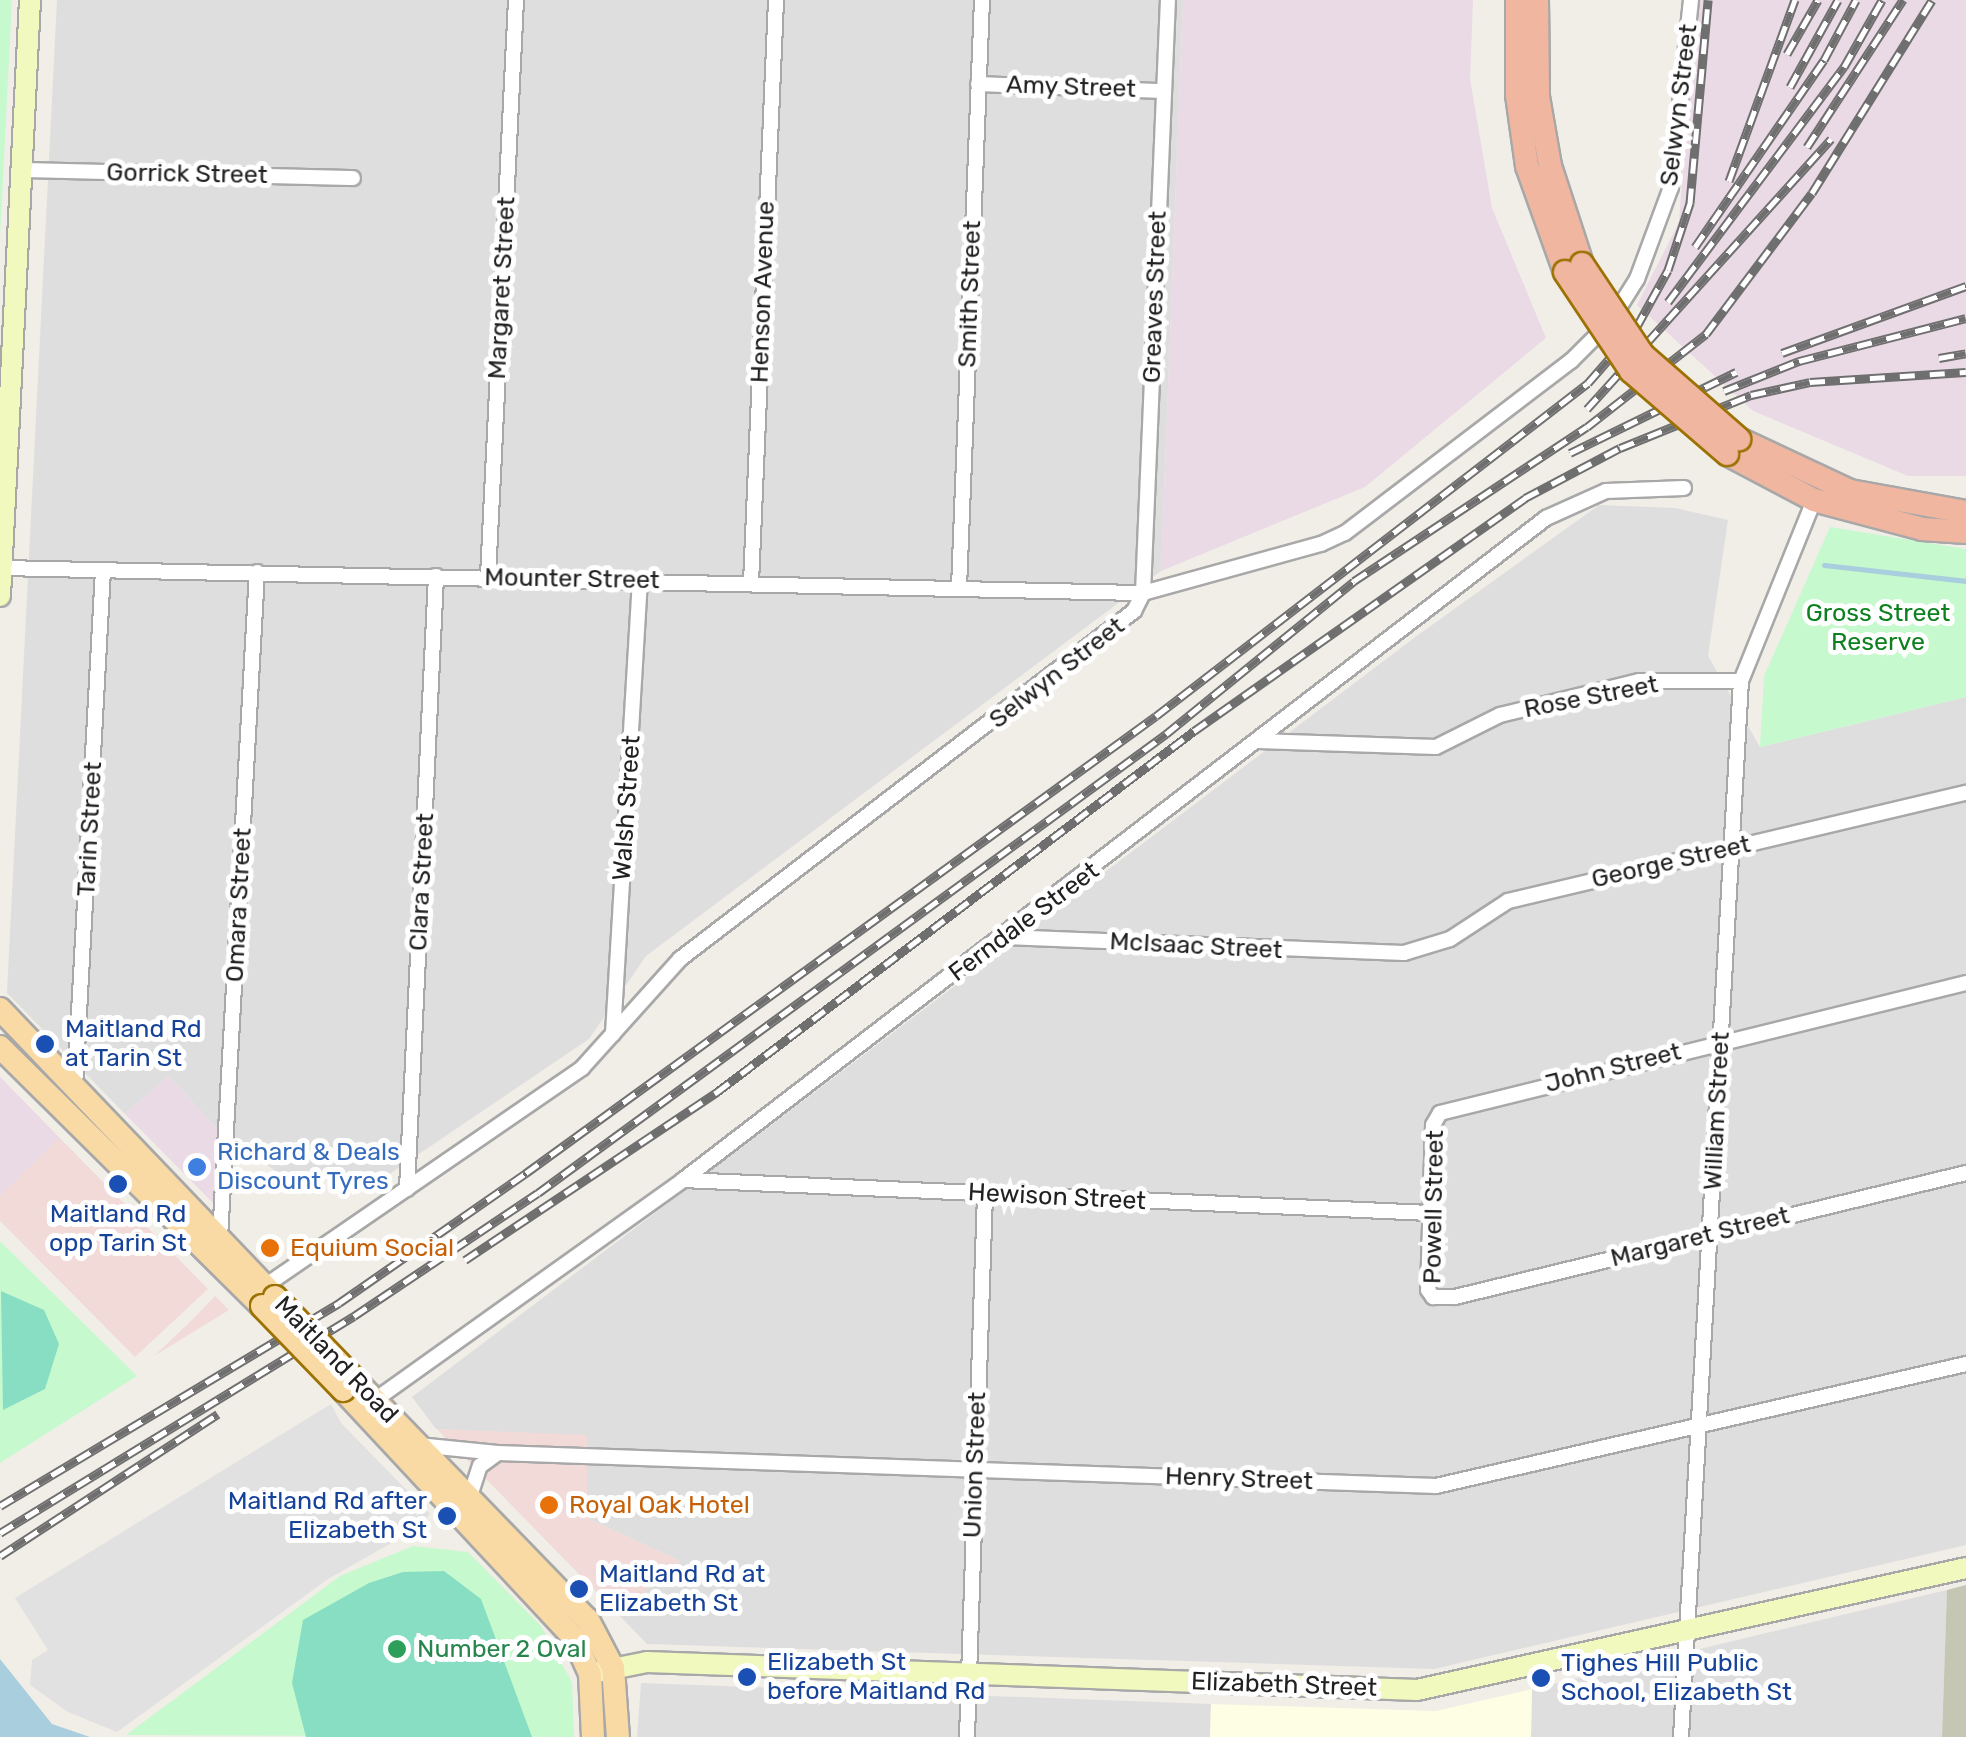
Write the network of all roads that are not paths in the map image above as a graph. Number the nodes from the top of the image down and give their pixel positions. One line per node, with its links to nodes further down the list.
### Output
1 (30, 0): 11 (main road)
2 (516, 0): 23 (street, Margaret Street)
3 (776, 0): 25 (street, Henson Avenue)
4 (982, 0): 9 (street, Smith Street)
5 (1168, 0): 10 (street, Greaves Street)
6 (1517, 0): 13 (highway)
7 (1537, 0): 13 (highway)
8 (1691, 0): 27 (street, Selwyn Street)
9 (978, 84): 10 (street, Amy Street); 26 (street, Smith Street)
10 (1163, 91): 27 (street, Greaves Street)
11 (22, 170): 12 (street, Gorrick Street); 19 (main road)
12 (352, 178)
13 (1573, 268): 14 (highway, bridge)
14 (1733, 446): 16 (highway); 17 (highway)
15 (1684, 488): 30 (street, Ferndale Street)
16 (1814, 500): 18 (highway); 29 (street, William Street)
17 (1966, 512)
18 (1966, 532)
19 (2, 568): 20 (street, Mounter Street); 28 (main road)
20 (103, 570): 21 (street, Mounter Street); 40 (street, Tarin Street)
21 (257, 572): 22 (street, Mounter Street); 48 (street, Omara Street)
22 (436, 576): 23 (street, Mounter Street); 44 (street, Clara Street)
23 (488, 577): 24 (street, Mounter Street)
24 (640, 581): 25 (street, Mounter Street); 37 (street, Walsh Street)
25 (751, 584): 26 (street, Mounter Street)
26 (959, 588): 27 (street, Mounter Street)
27 (1143, 593): 37 (street, Selwyn Street)
28 (0, 596)
29 (1741, 681): 30 (street, Rose Street); 32 (street, William Street)
30 (1258, 742): 33 (street, Ferndale Street)
31 (1966, 793): 32 (street, George Street)
32 (1730, 848): 34 (street, George Street); 38 (street, William Street)
33 (1005, 938): 34 (street, McIsaac Street); 43 (street, Ferndale Street)
34 (1386, 954)
35 (1966, 982): 38 (street, John Street)
36 (0, 1009): 40 (main road, Maitland Road)
37 (612, 1035): 44 (street, Selwyn Street)
38 (1721, 1042): 41 (street, John Street); 47 (street, William Street)
39 (0, 1047): 49 (main road, Maitland Road)
40 (75, 1086): 48 (main road, Maitland Road)
41 (1437, 1117): 46 (street, Powell Street)
42 (1966, 1173): 47 (street, Margaret Street)
43 (683, 1180): 45 (street, Hewison Street); 53 (street, Ferndale Street)
44 (407, 1189): 49 (street, Selwyn Street)
45 (985, 1193): 46 (street, Hewison Street); 57 (street, Union Street)
46 (1431, 1214): 50 (street, Powell Street)
47 (1711, 1235): 50 (street, Margaret Street); 54 (street, William Street)
48 (220, 1238): 49 (main road, Maitland Road)
49 (267, 1296): 52 (main road, Maitland Road, bridge)
50 (1433, 1297)
51 (1966, 1364): 54 (street, Henry Street)
52 (350, 1386): 53 (main road, Maitland Road); 61 (main road, Maitland Road)
53 (375, 1400): 55 (main road, Maitland Road)
54 (1700, 1426): 57 (street, Henry Street); 60 (street, William Street)
55 (418, 1445): 56 (street, Henry Street); 58 (main road, Maitland Road)
56 (498, 1453): 57 (street, Henry Street); 58 (street)
57 (974, 1471): 62 (street, Union Street)
58 (470, 1496): 61 (main road, Maitland Road)
59 (1966, 1568): 60 (main road, Elizabeth Street)
60 (1689, 1632): 62 (main road, Elizabeth Street); 66 (street, William Street)
61 (602, 1671): 62 (main road, Elizabeth Street); 63 (main road, Maitland Road); 64 (main road, Maitland Road)
62 (970, 1674): 65 (street, Union Street)
63 (593, 1737)
64 (618, 1737)
65 (967, 1737)
66 (1681, 1737)

